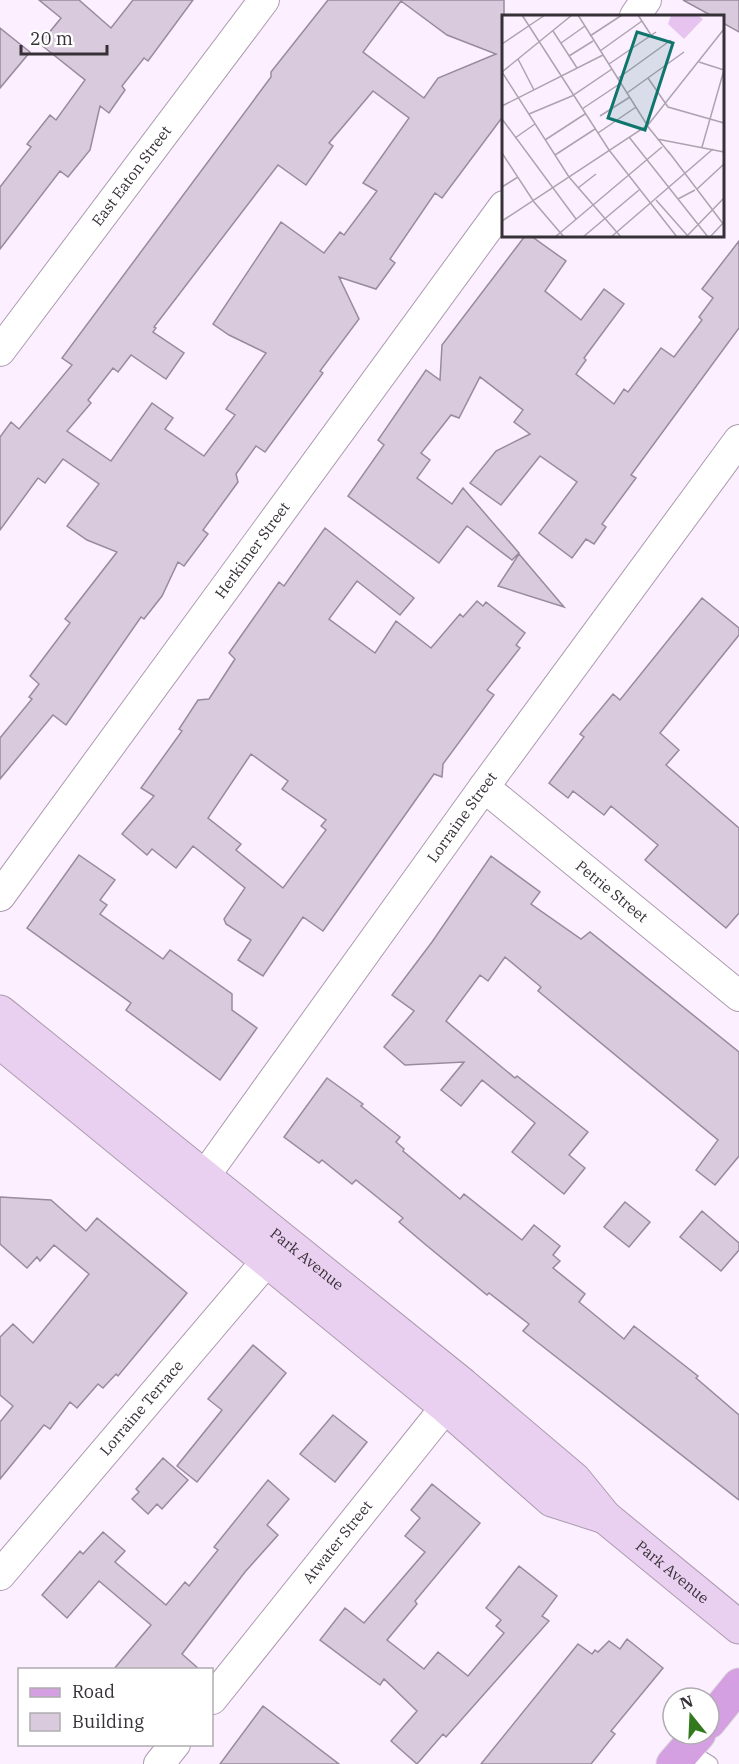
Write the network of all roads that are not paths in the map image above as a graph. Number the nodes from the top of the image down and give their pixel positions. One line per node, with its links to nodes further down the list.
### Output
1 (264, 0): 5 (street, East Eaton Street)
2 (646, 0): 3 (street)
3 (636, 15)
4 (502, 209): 8 (street, Herkimer Street)
5 (0, 351)
6 (739, 440): 7 (street, Lorraine Street)
7 (484, 787): 9 (street, Petrie Street); 12 (street, Lorraine Street)
8 (0, 896)
9 (739, 996)
10 (0, 1012): 11 (main road, Park Avenue)
11 (10, 1049): 12 (main road, Park Avenue)
12 (197, 1187): 13 (main road, Park Avenue)
13 (275, 1251): 14 (main road, Park Avenue); 15 (street, Lorraine Terrace)
14 (454, 1396): 16 (main road, Park Avenue); 18 (street, Atwater Street)
15 (0, 1575)
16 (739, 1627)
17 (739, 1685): 19 (main road)
18 (213, 1698)
19 (721, 1707)
20 (173, 1746): 21 (street)
21 (159, 1764)

